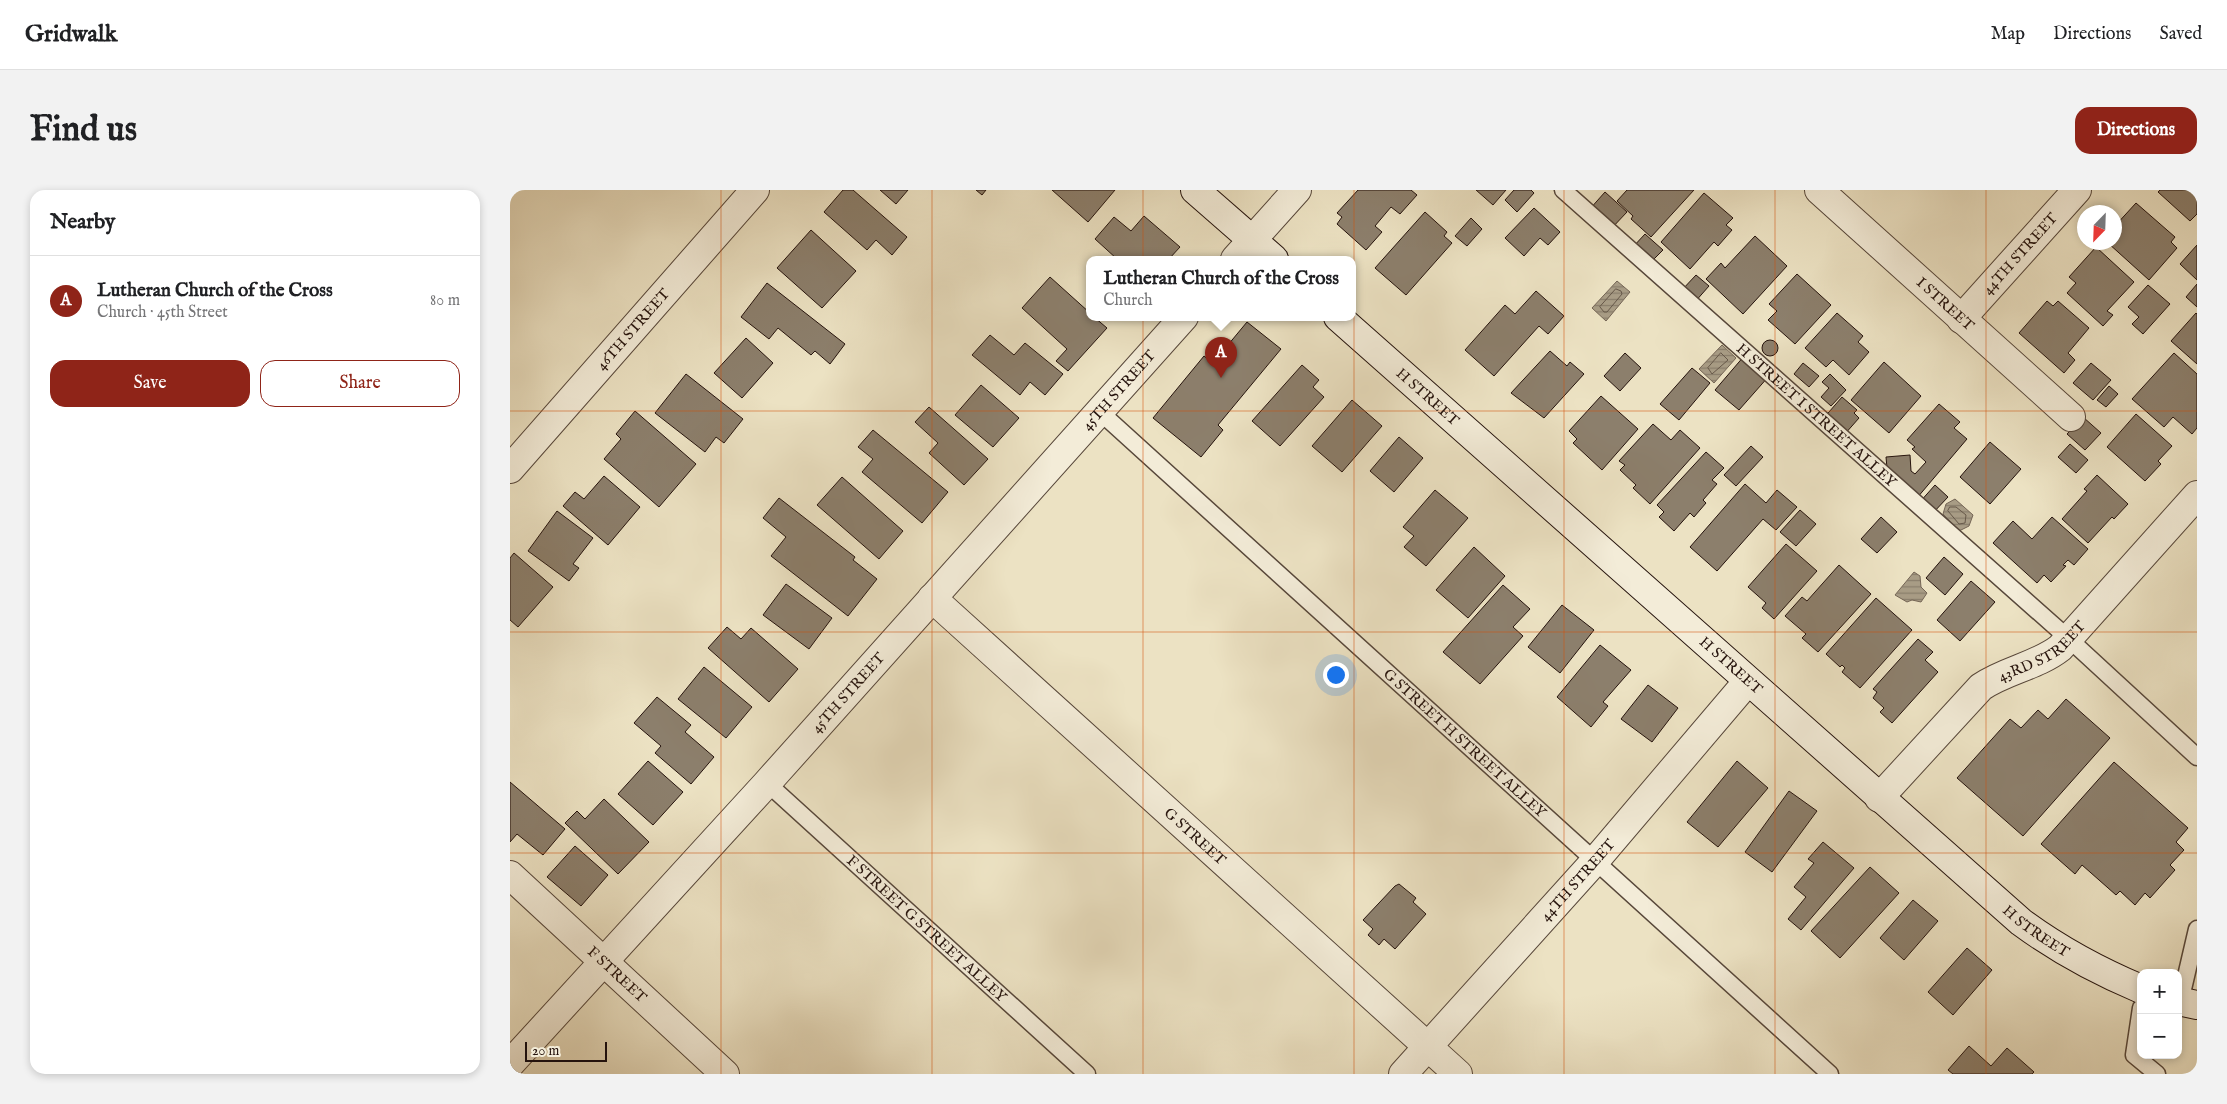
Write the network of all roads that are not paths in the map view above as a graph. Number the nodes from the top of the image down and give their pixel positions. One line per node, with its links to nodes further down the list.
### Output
1 (755, 190): 14 (street, 46TH STREET)
2 (1195, 190): 7 (street)
3 (1297, 190): 7 (street)
4 (1564, 190): 17 (lane, H STREET I STREET ALLEY)
5 (1819, 190): 9 (street, I STREET)
6 (2077, 190): 9 (street, 44TH STREET)
7 (1244, 250): 8 (street)
8 (1264, 256)
9 (1961, 319): 13 (street, I STREET)
10 (1180, 321): 12 (street, 45TH STREET)
11 (1343, 321): 18 (street, H STREET)
12 (1099, 411): 16 (street, 45TH STREET); 22 (lane, G STREET H STREET ALLEY)
13 (2071, 417)
14 (510, 469)
15 (2197, 496): 17 (street, 43RD STREET)
16 (932, 598): 20 (street, 45TH STREET); 29 (street, G STREET)
17 (2069, 639): 19 (lane, H STREET I STREET ALLEY); 21 (street, 43RD STREET)
18 (1748, 681): 21 (street, H STREET); 22 (street, 44TH STREET)
19 (2197, 757)
20 (767, 783): 25 (street, 45TH STREET); 32 (lane, F STREET G STREET ALLEY)
21 (1879, 798): 26 (street, H STREET)
22 (1595, 860): 29 (street, 44TH STREET); 35 (lane, G STREET H STREET ALLEY)
23 (510, 875): 25 (street, F STREET)
24 (2197, 929): 27 (lane)
25 (603, 960): 30 (street, 45TH STREET); 31 (street, F STREET)
26 (2137, 987)
27 (2185, 1003)
28 (2140, 1014): 36 (lane)
29 (1429, 1048): 33 (street, 44TH STREET); 34 (street, G STREET)
30 (510, 1064)
31 (725, 1074)
32 (1087, 1074)
33 (1403, 1074)
34 (1458, 1074)
35 (1830, 1074)
36 (2157, 1074)

